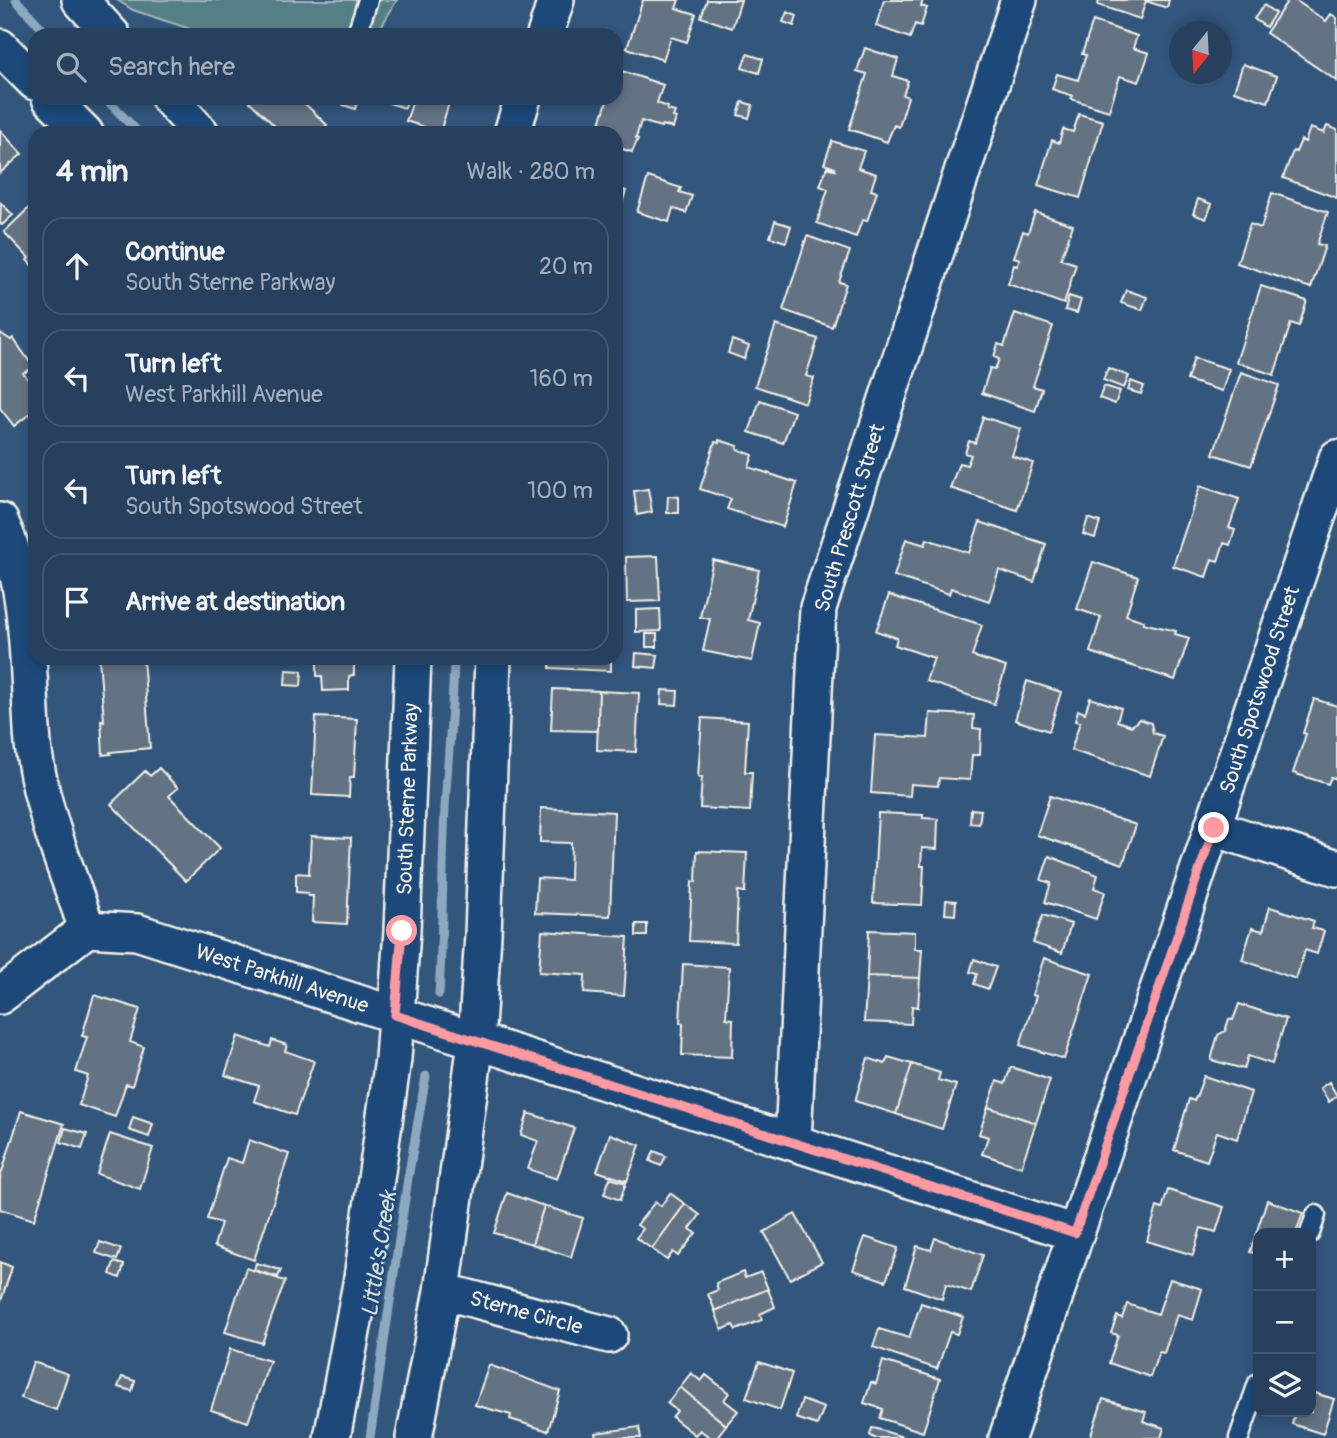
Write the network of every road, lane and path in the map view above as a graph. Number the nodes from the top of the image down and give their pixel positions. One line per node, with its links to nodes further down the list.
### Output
1 (80, 0): 6 (street)
2 (368, 0): 5 (lane)
3 (556, 0): 7 (street)
4 (1019, 0): 28 (street, South Prescott Street)
5 (359, 27)
6 (105, 28)
7 (547, 28)
8 (0, 47): 9 (street)
9 (28, 75)
10 (57, 105): 13 (street)
11 (175, 105): 14 (street)
12 (521, 105): 15 (street)
13 (78, 126)
14 (195, 126)
15 (514, 126)
16 (1337, 458): 18 (street, South Spotswood Street)
17 (0, 521): 19 (street)
18 (1322, 551): 22 (street, South Spotswood Street)
19 (13, 622): 24 (street)
20 (413, 665): 26 (street, South Sterne Parkway)
21 (493, 665): 27 (street)
22 (1214, 828): 23 (street); 31 (street, South Spotswood Street)
23 (1337, 868)
24 (87, 929): 25 (street); 26 (street, West Parkhill Avenue)
25 (0, 996)
26 (395, 1015): 27 (street, West Parkhill Avenue); 35 (street, South Sterne Parkway)
27 (476, 1042): 28 (street, West Parkhill Avenue); 32 (street)
28 (793, 1142): 31 (street, West Parkhill Avenue)
29 (1316, 1215): 30 (lane)
30 (1312, 1228)
31 (1075, 1233): 37 (street, South Spotswood Street)
32 (442, 1291): 33 (street, Sterne Circle); 36 (street)
33 (609, 1335)
34 (1253, 1397): 38 (lane)
35 (332, 1438)
36 (414, 1438)
37 (1007, 1438)
38 (1239, 1438)

